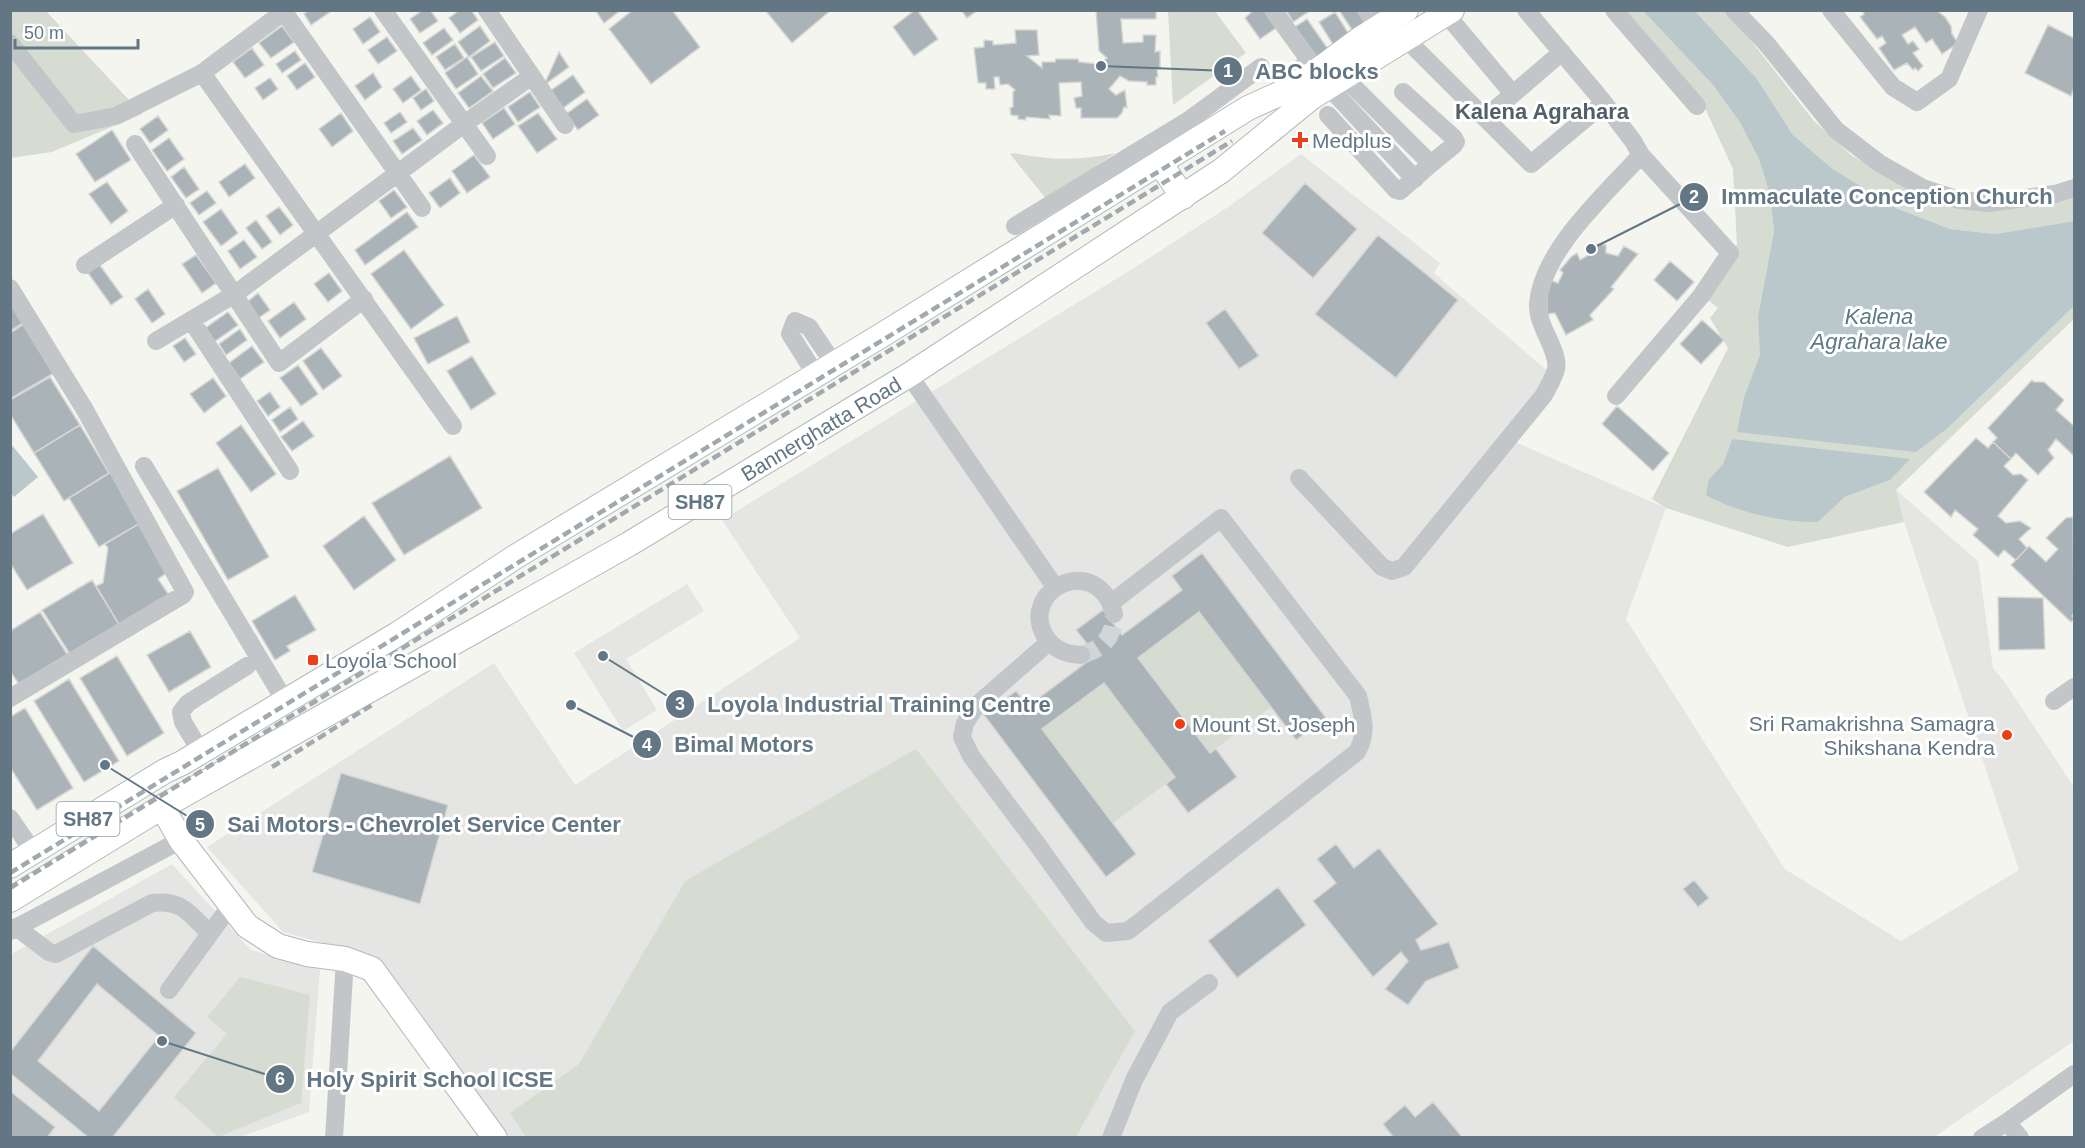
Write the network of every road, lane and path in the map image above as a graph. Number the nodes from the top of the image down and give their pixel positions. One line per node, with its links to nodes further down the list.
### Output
1 (383, 10): 26 (street)
2 (487, 10): 18 (street)
3 (1273, 10): 19 (street)
4 (1406, 10): 12 (main road)
5 (1526, 10): 15 (street)
6 (1614, 10): 23 (street)
7 (1734, 10): 35 (street)
8 (1832, 10): 9 (street)
9 (1979, 10)
10 (285, 11): 17 (street); 33 (street)
11 (1449, 12): 13 (main road, Bannerghatta Road / SH87); 21 (street)
12 (1372, 19): 19 (main road)
13 (1406, 39): 19 (main road, Bannerghatta Road / SH87); 25 (street)
14 (10, 43): 17 (street)
15 (1562, 52): 21 (street); 22 (street)
16 (1261, 67): 39 (street)
17 (202, 73): 40 (street)
18 (532, 76): 26 (street); 27 (street)
19 (1330, 78): 31 (main road, SH87); 32 (street); 34 (street); 36 (main road, Bannerghatta Road / SH87)
20 (1403, 92): 32 (street)
21 (1513, 94): 25 (street)
22 (1604, 103): 25 (street); 29 (street)
23 (1696, 106)
24 (1328, 115): 34 (street)
25 (1485, 118)
26 (464, 124): 30 (street); 33 (street)
27 (565, 125)
28 (135, 144): 37 (street)
29 (1641, 155): 48 (street); 52 (street)
30 (487, 156)
31 (1160, 163): 36 (main road); 54 (main road, SH87)
32 (1432, 163): 34 (street)
33 (398, 172): 38 (street); 40 (street)
34 (1415, 179)
35 (2074, 188)
36 (1183, 197): 47 (main road, Bannerghatta Road / SH87)
37 (176, 206): 41 (street); 43 (street)
38 (422, 208)
39 (1015, 226)
40 (318, 233): 43 (street); 44 (street)
41 (85, 265)
42 (10, 288): 60 (street)
43 (235, 294): 44 (street); 45 (street)
44 (364, 299): 49 (street)
45 (191, 320): 46 (street); 51 (street)
46 (156, 341)
47 (909, 375): 53 (street); 57 (main road, Bannerghatta Road / SH87)
48 (1616, 396)
49 (453, 426)
50 (144, 466): 62 (street)
51 (290, 471)
52 (1299, 478)
53 (1055, 587): 55 (street); 55 (street)
54 (396, 634): 57 (main road); 62 (main road, SH87)
55 (1049, 642): 56 (street)
56 (1081, 655)
57 (414, 664): 64 (main road, Bannerghatta Road / SH87)
58 (247, 666): 63 (street)
59 (2074, 687): 61 (street)
60 (10, 698)
61 (2054, 701)
62 (285, 702): 63 (main road, SH87)
63 (201, 752): 67 (main road, SH87)
64 (162, 807): 66 (main road); 69 (main road, Bannerghatta Road / SH87)
65 (10, 818): 67 (street)
66 (181, 840): 70 (main road); 71 (street)
67 (34, 853): 68 (main road, SH87)
68 (10, 867)
69 (10, 900)
70 (231, 905): 72 (street); 73 (main road)
71 (13, 929): 72 (street)
72 (210, 934): 75 (street)
73 (345, 958): 78 (street); 79 (main road)
74 (1209, 983): 80 (street)
75 (169, 990)
76 (2074, 1074): 77 (street)
77 (2007, 1122): 81 (street); 82 (street)
78 (334, 1137)
79 (495, 1137)
80 (1111, 1137)
81 (1982, 1137)
82 (2020, 1137)

